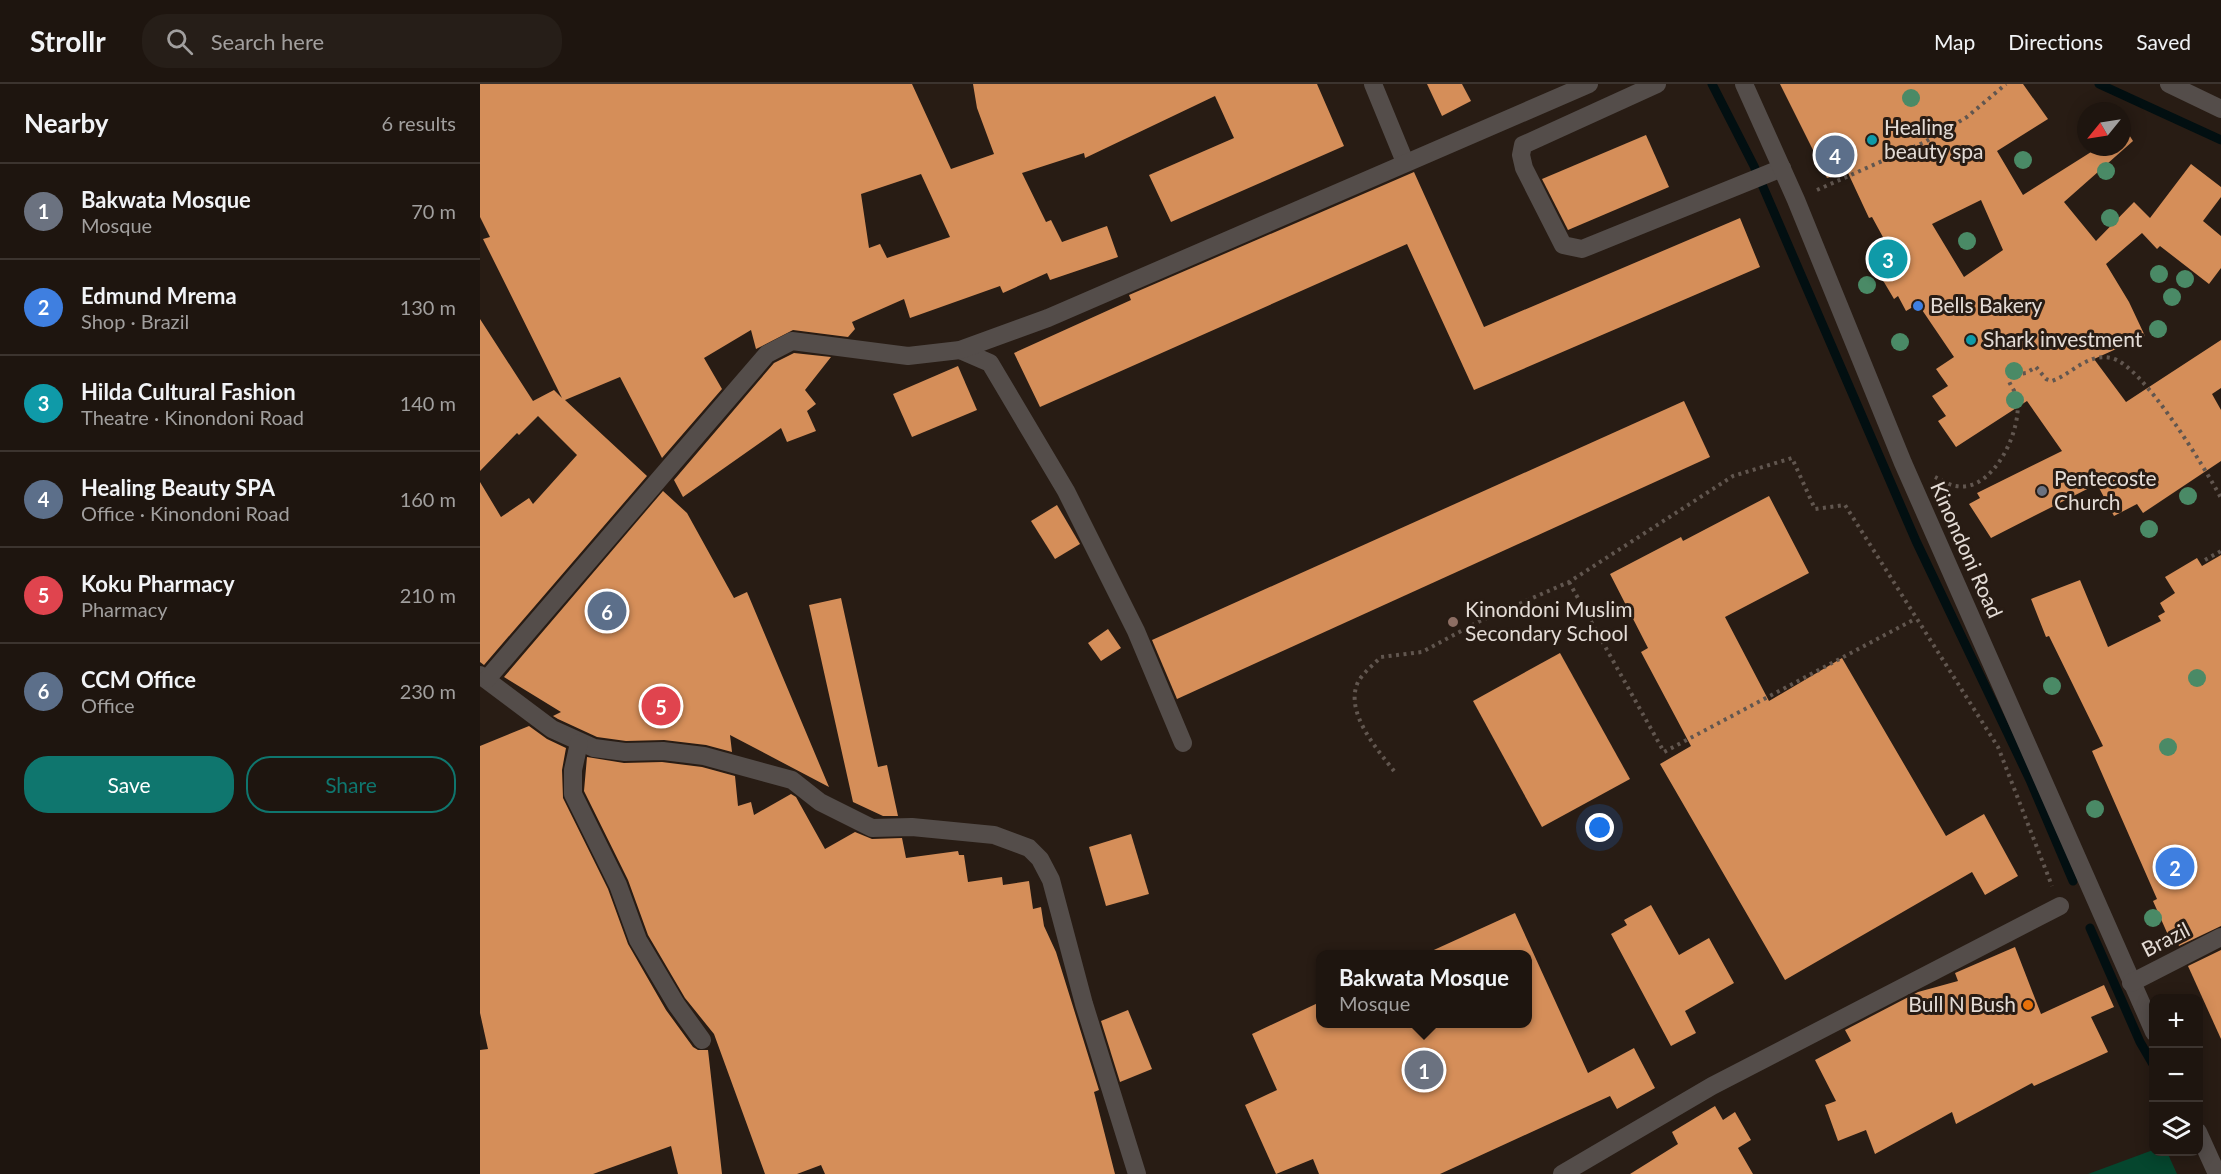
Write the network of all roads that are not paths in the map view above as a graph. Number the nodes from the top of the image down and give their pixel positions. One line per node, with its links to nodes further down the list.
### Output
1 (1373, 84): 7 (street)
2 (1589, 84): 7 (street)
3 (1657, 84): 8 (street)
4 (1744, 84): 8 (street, Kinondoni Road)
5 (2169, 84): 6 (street)
6 (2221, 109)
7 (1405, 162): 9 (street)
8 (1782, 168): 15 (street, Kinondoni Road)
9 (960, 350): 10 (street); 11 (street)
10 (483, 677): 12 (street)
11 (1183, 742)
12 (579, 743): 17 (street); 19 (street)
13 (2060, 906): 20 (street)
14 (2221, 937): 15 (street, Brazil)
15 (2131, 982): 16 (street, Kinondoni Road)
16 (2149, 1021)
17 (702, 1040)
18 (2203, 1141): 21 (street)
19 (1137, 1174)
20 (1562, 1174)
21 (2217, 1174)

